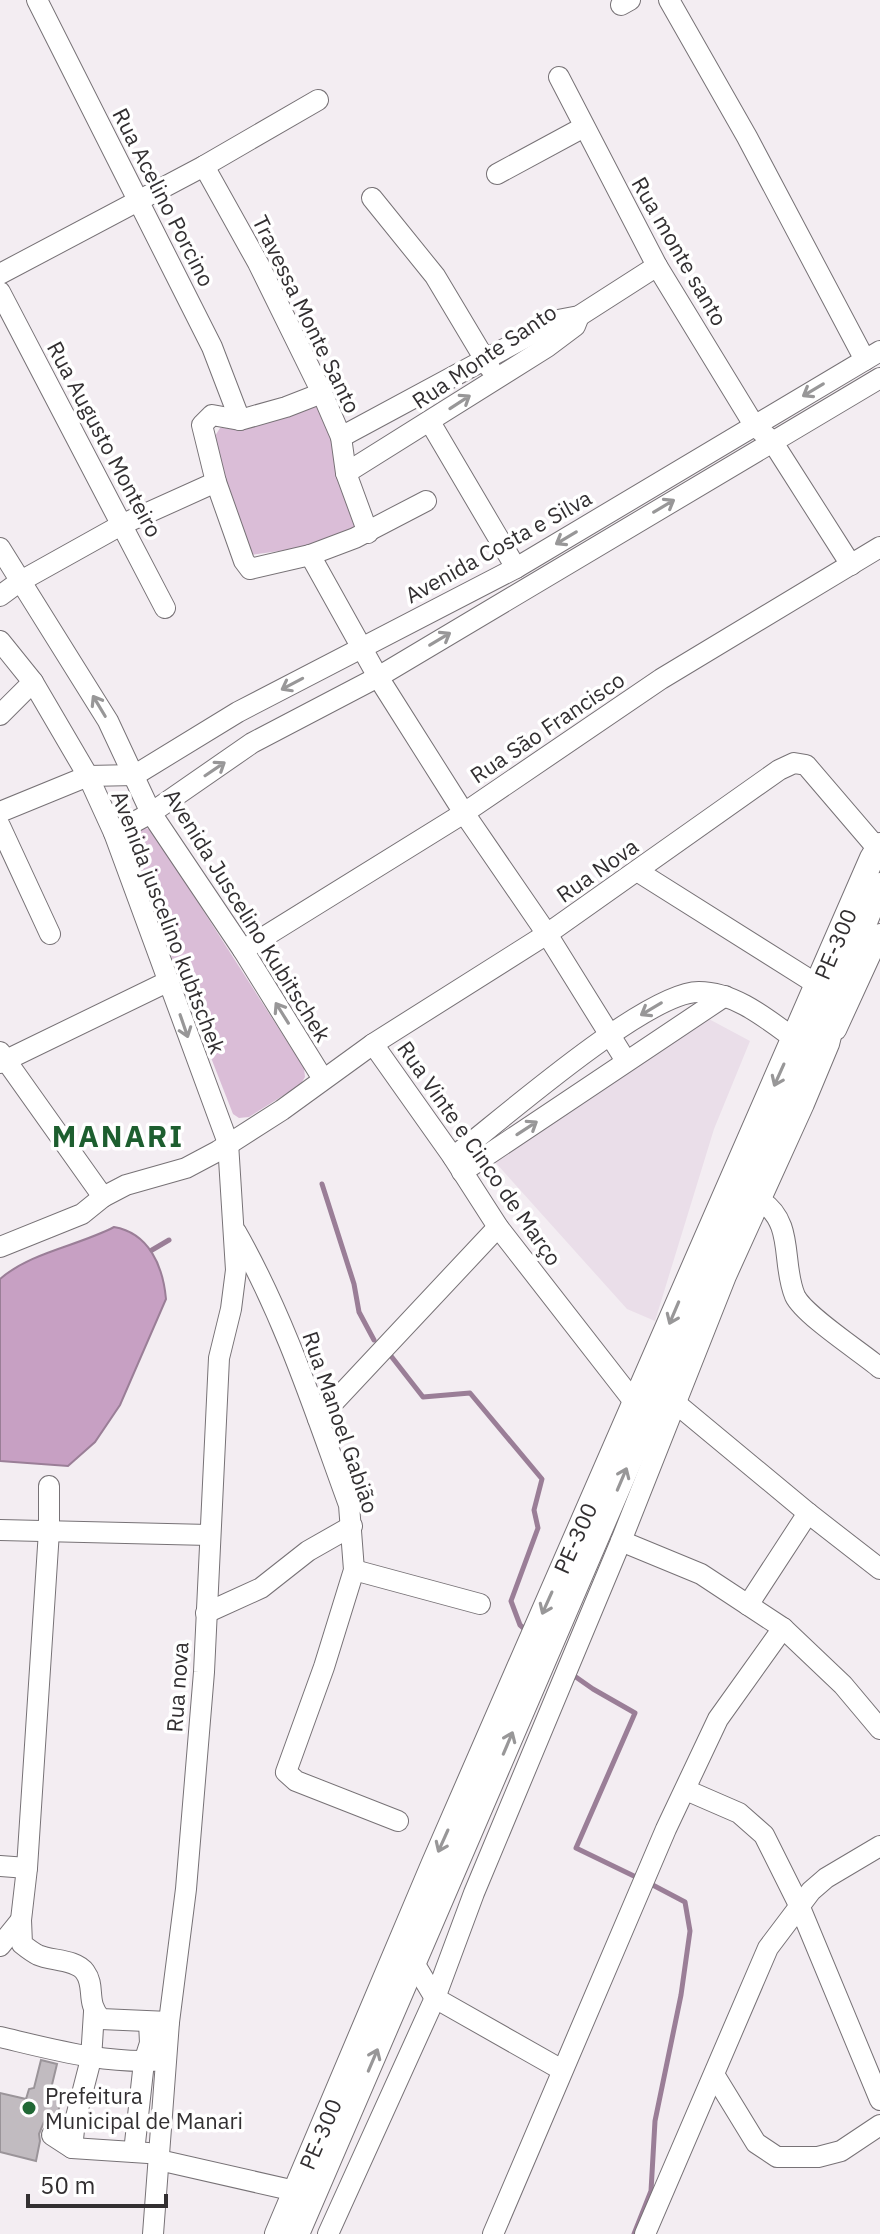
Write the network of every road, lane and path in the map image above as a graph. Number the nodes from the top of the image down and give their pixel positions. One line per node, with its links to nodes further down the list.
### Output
1 (37, 0): 9 (street, Rua Acelino Porcino)
2 (669, 0): 14 (street)
3 (559, 77): 5 (street, Rua monte santo)
4 (318, 100): 6 (street)
5 (584, 127): 7 (street); 10 (street, Rua monte santo)
6 (204, 166): 9 (street); 18 (street, Travessa Monte Santo)
7 (497, 174)
8 (372, 198): 15 (street)
9 (138, 201): 11 (street); 19 (street, Rua Acelino Porcino)
10 (657, 266): 13 (street); 21 (street, Rua monte santo)
11 (0, 274)
12 (0, 292): 27 (street, Rua Augusto Monteiro)
13 (579, 316): 15 (street, Rua Monte Santo); 16 (street, Rua Monte Santo)
14 (873, 355): 21 (street, Avenida Costa e Silva, one-way to 21)
15 (484, 359): 16 (street); 22 (street, Rua Monte Santo)
16 (497, 378): 20 (street, Rua Monte Santo, one-way to 16)
17 (880, 378): 23 (street)
18 (322, 393): 19 (street); 22 (street, Travessa Monte Santo)
19 (240, 420): 25 (street)
20 (430, 422): 24 (street, Rua Monte Santo); 33 (street, Rua monte santo)
21 (754, 425): 23 (street, Rua monte santo); 33 (street, Avenida Costa e Silva, one-way to 33)
22 (341, 437): 24 (street, Travessa Monte Santo)
23 (772, 441): 32 (street, Rua monte santo); 39 (street, one-way to 23)
24 (346, 473): 28 (street, Travessa Monte Santo)
25 (216, 482): 27 (street); 31 (street)
26 (426, 501): 28 (street)
27 (123, 524): 34 (street); 36 (street, Rua Augusto Monteiro)
28 (368, 533): 31 (street)
29 (880, 547): 32 (street, Rua São Francisco)
30 (0, 548): 34 (street, Avenida Juscelino Kubitschek)
31 (310, 555): 38 (street)
32 (851, 565): 48 (street, Rua São Francisco)
33 (516, 568): 38 (street, Avenida Costa e Silva)
34 (19, 582): 35 (street); 44 (street, Avenida Juscelino Kubitschek, one-way to 34)
35 (0, 596)
36 (165, 608)
37 (0, 641): 40 (street, Avenida juscelino kubtschek)
38 (361, 648): 39 (street); 41 (street, Avenida Costa e Silva, one-way to 41)
39 (378, 677): 43 (street); 48 (street)
40 (33, 682): 42 (street); 45 (street, Avenida juscelino kubtschek)
41 (238, 712): 43 (street); 44 (street, Avenida Costa e Silva)
42 (0, 715)
43 (252, 743): 47 (street, one-way to 43)
44 (135, 775): 45 (street); 47 (street, Avenida Juscelino Kubitschek)
45 (88, 776): 46 (street); 50 (street, Avenida juscelino kubtschek)
46 (0, 812)
47 (151, 813): 50 (street); 57 (street, Avenida Juscelino Kubitschek)
48 (464, 813): 55 (street); 57 (street, Rua São Francisco)
49 (0, 826): 54 (street)
50 (114, 833): 58 (street, Avenida juscelino kubtschek)
51 (879, 846): 52 (street, Rua Nova); 59 (main road, PE-300 / PE-300)
52 (637, 871): 55 (street, Rua Nova); 59 (street)
53 (880, 885): 59 (main road, PE-300 / PE-300)
54 (50, 934)
55 (547, 934): 61 (street); 62 (street, Rua Nova)
56 (880, 934): 63 (street)
57 (243, 950): 66 (street, Avenida Juscelino Kubitschek, one-way to 57)
58 (169, 981): 64 (street); 67 (street, Avenida juscelino kubtschek, one-way to 67)
59 (829, 984): 63 (main road, PE-300 / PE-300); 63 (street)
60 (725, 996): 61 (street, one-way to 61); 63 (street); 65 (street)
61 (609, 1037): 65 (street); 68 (street)
62 (373, 1044): 66 (street, Rua Nova); 68 (street, Rua Vinte e Cinco de Março)
63 (812, 1045): 70 (street); 75 (main road, PE-300 / PE-300)
64 (2, 1058): 69 (street)
65 (626, 1061): 68 (street, one-way to 65)
66 (323, 1079): 67 (street, Rua Nova)
67 (228, 1143): 69 (street, Rua Nova); 72 (street, Rua nova)
68 (458, 1164): 71 (street, Rua Vinte e Cinco de Março)
69 (103, 1197): 73 (street, Rua Nova)
70 (761, 1201): 74 (street); 75 (street)
71 (498, 1227): 75 (street, Rua Vinte e Cinco de Março); 76 (street, Rua Vinte e Cinco de Março)
72 (234, 1228): 76 (street, Rua Manoel Gabião); 82 (street, Rua nova)
73 (0, 1247)
74 (880, 1368)
75 (656, 1402): 78 (street, Rua Vinte e Cinco de Março); 83 (street); 99 (main road, PE-300 / PE-300, one-way to 75); 114 (main road, PE-300 / PE-300, one-way to 114)
76 (318, 1419): 79 (street, Rua Manoel Gabião)
77 (49, 1486): 81 (street)
78 (808, 1513): 84 (street, Rua Vinte e Cinco de Março); 87 (street)
79 (352, 1526): 85 (street, Rua Manoel Gabião); 88 (street)
80 (0, 1530): 81 (street)
81 (49, 1531): 82 (street); 95 (street)
82 (209, 1535): 88 (street, Rua nova)
83 (621, 1541): 87 (street); 100 (street)
84 (880, 1569)
85 (354, 1570): 86 (street); 92 (street, Rua Manoel Gabião)
86 (480, 1604)
87 (748, 1605): 89 (street)
88 (206, 1613): 102 (street, Rua nova)
89 (783, 1628): 90 (street); 91 (street)
90 (880, 1729)
91 (686, 1790): 96 (street); 106 (street)
92 (398, 1821)
93 (880, 1846): 96 (street)
94 (0, 1866): 95 (street)
95 (27, 1868): 97 (street)
96 (799, 1905): 107 (street); 108 (street)
97 (21, 1920): 98 (street); 101 (street)
98 (0, 1946)
99 (414, 1963): 100 (street); 114 (main road, PE-300 / PE-300, one-way to 99)
100 (435, 1998): 106 (street); 115 (street)
101 (94, 2012): 102 (street); 104 (street)
102 (159, 2022): 105 (street, Rua nova)
103 (0, 2037): 104 (street)
104 (91, 2059): 105 (street); 111 (street)
105 (155, 2061): 112 (street); 113 (street, Rua nova)
106 (562, 2070): 121 (street)
107 (715, 2076): 109 (street); 122 (street)
108 (880, 2100)
109 (880, 2125)
110 (52, 2135): 111 (street)
111 (72, 2148): 112 (street)
112 (134, 2152): 113 (street)
113 (159, 2157): 116 (street); 117 (street, Rua nova)
114 (320, 2161): 115 (street); 116 (main road, PE-300 / PE-300); 119 (main road, PE-300 / PE-300)
115 (354, 2176): 120 (street)
116 (295, 2191): 118 (main road, PE-300 / PE-300)
117 (153, 2234)
118 (277, 2234)
119 (297, 2234)
120 (328, 2234)
121 (493, 2234)
122 (645, 2234)

